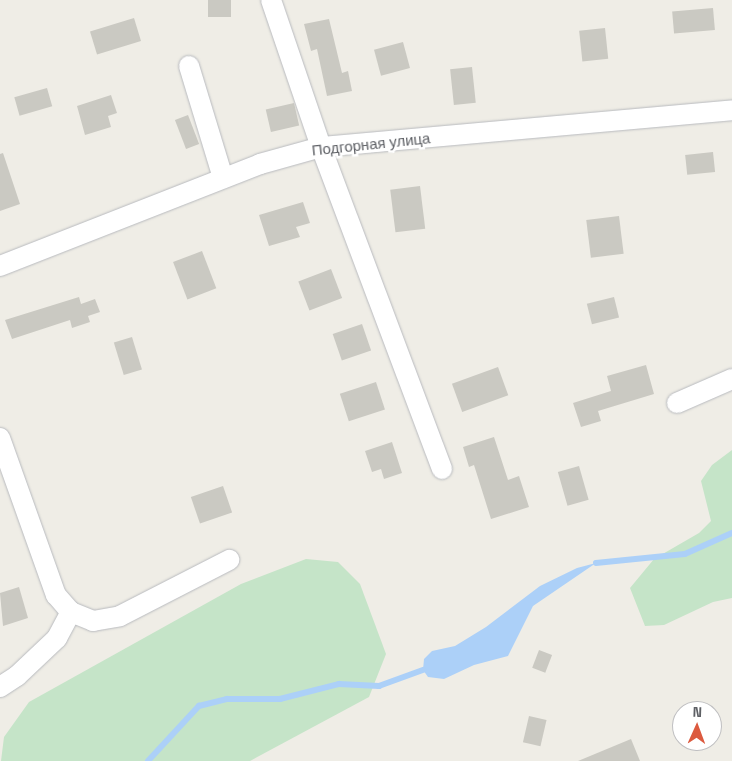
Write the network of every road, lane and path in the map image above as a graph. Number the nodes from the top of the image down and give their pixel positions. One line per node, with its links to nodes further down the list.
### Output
1 (271, 0): 4 (street)
2 (189, 66): 5 (street)
3 (732, 110): 4 (street, Подгорная улица)
4 (321, 147): 5 (street, Подгорная улица); 10 (street)
5 (223, 178): 6 (street, Подгорная улица)
6 (0, 266)
7 (732, 379): 8 (street)
8 (677, 403)
9 (0, 438): 12 (street)
10 (442, 469)
11 (229, 560): 12 (street)
12 (72, 612): 13 (street)
13 (0, 688)

